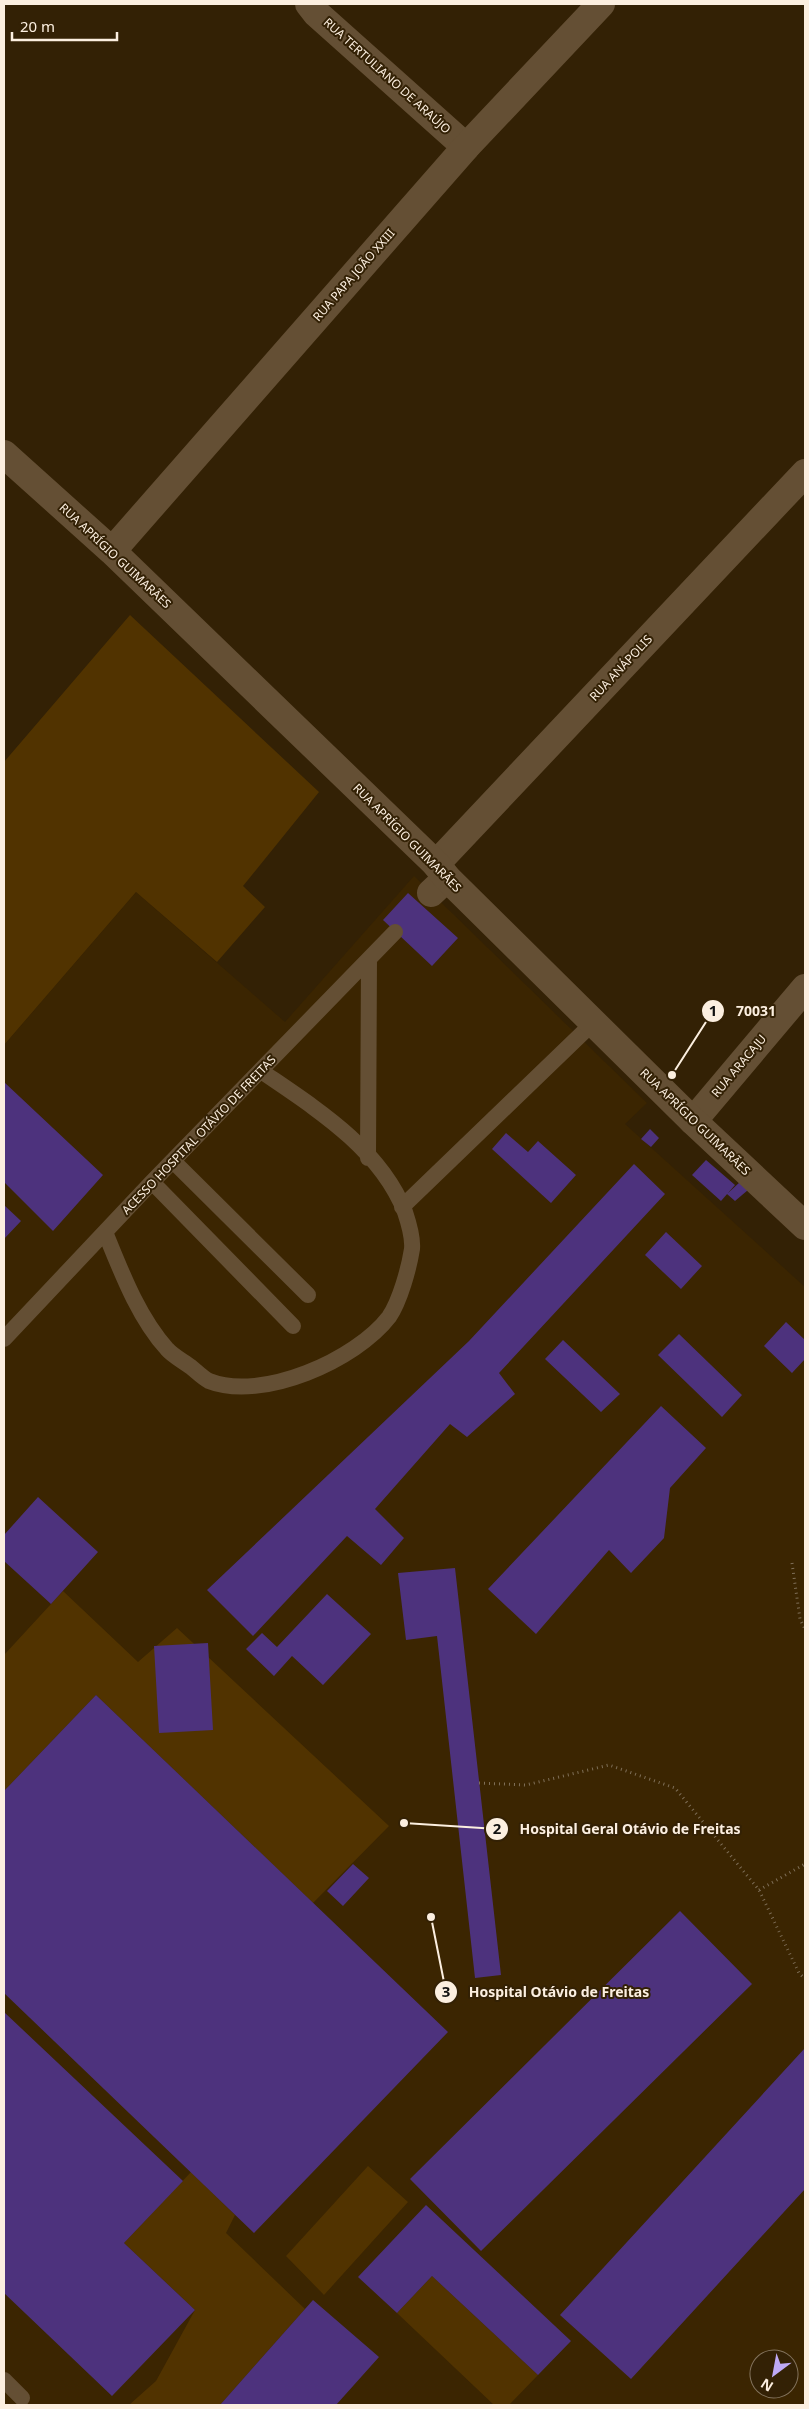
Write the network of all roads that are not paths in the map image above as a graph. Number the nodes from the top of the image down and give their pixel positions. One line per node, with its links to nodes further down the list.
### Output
1 (309, 4): 3 (street, RUA TERTULIANO DE ARAÚJO)
2 (601, 4): 3 (street, RUA PAPA JOÃO XXIII)
3 (466, 147): 6 (street, RUA PAPA JOÃO XXIII)
4 (4, 454): 6 (street, RUA APRÍGIO GUIMARÃES)
5 (805, 472): 7 (street, RUA ANÁPOLIS)
6 (112, 551): 7 (street, RUA APRÍGIO GUIMARÃES)
7 (434, 885): 11 (street, RUA APRÍGIO GUIMARÃES)
8 (395, 932): 9 (lane, ACESSO HOSPITAL OTÁVIO DE FREITAS)
9 (369, 959): 12 (lane, ACESSO HOSPITAL OTÁVIO DE FREITAS); 14 (lane)
10 (805, 988): 13 (street, RUA ARACAJU)
11 (594, 1022): 13 (street, RUA APRÍGIO GUIMARÃES); 17 (lane)
12 (261, 1071): 14 (lane); 15 (lane, ACESSO HOSPITAL OTÁVIO DE FREITAS)
13 (693, 1121): 18 (street, RUA APRÍGIO GUIMARÃES)
14 (368, 1158): 17 (lane)
15 (173, 1160): 16 (lane, ACESSO HOSPITAL OTÁVIO DE FREITAS); 20 (lane)
16 (152, 1182): 19 (lane, ACESSO HOSPITAL OTÁVIO DE FREITAS); 21 (lane)
17 (402, 1207): 19 (lane)
18 (805, 1226)
19 (105, 1232): 22 (lane, ACESSO HOSPITAL OTÁVIO DE FREITAS)
20 (308, 1295)
21 (293, 1326)
22 (4, 1339)
23 (4, 2380): 24 (lane)
24 (22, 2398)

